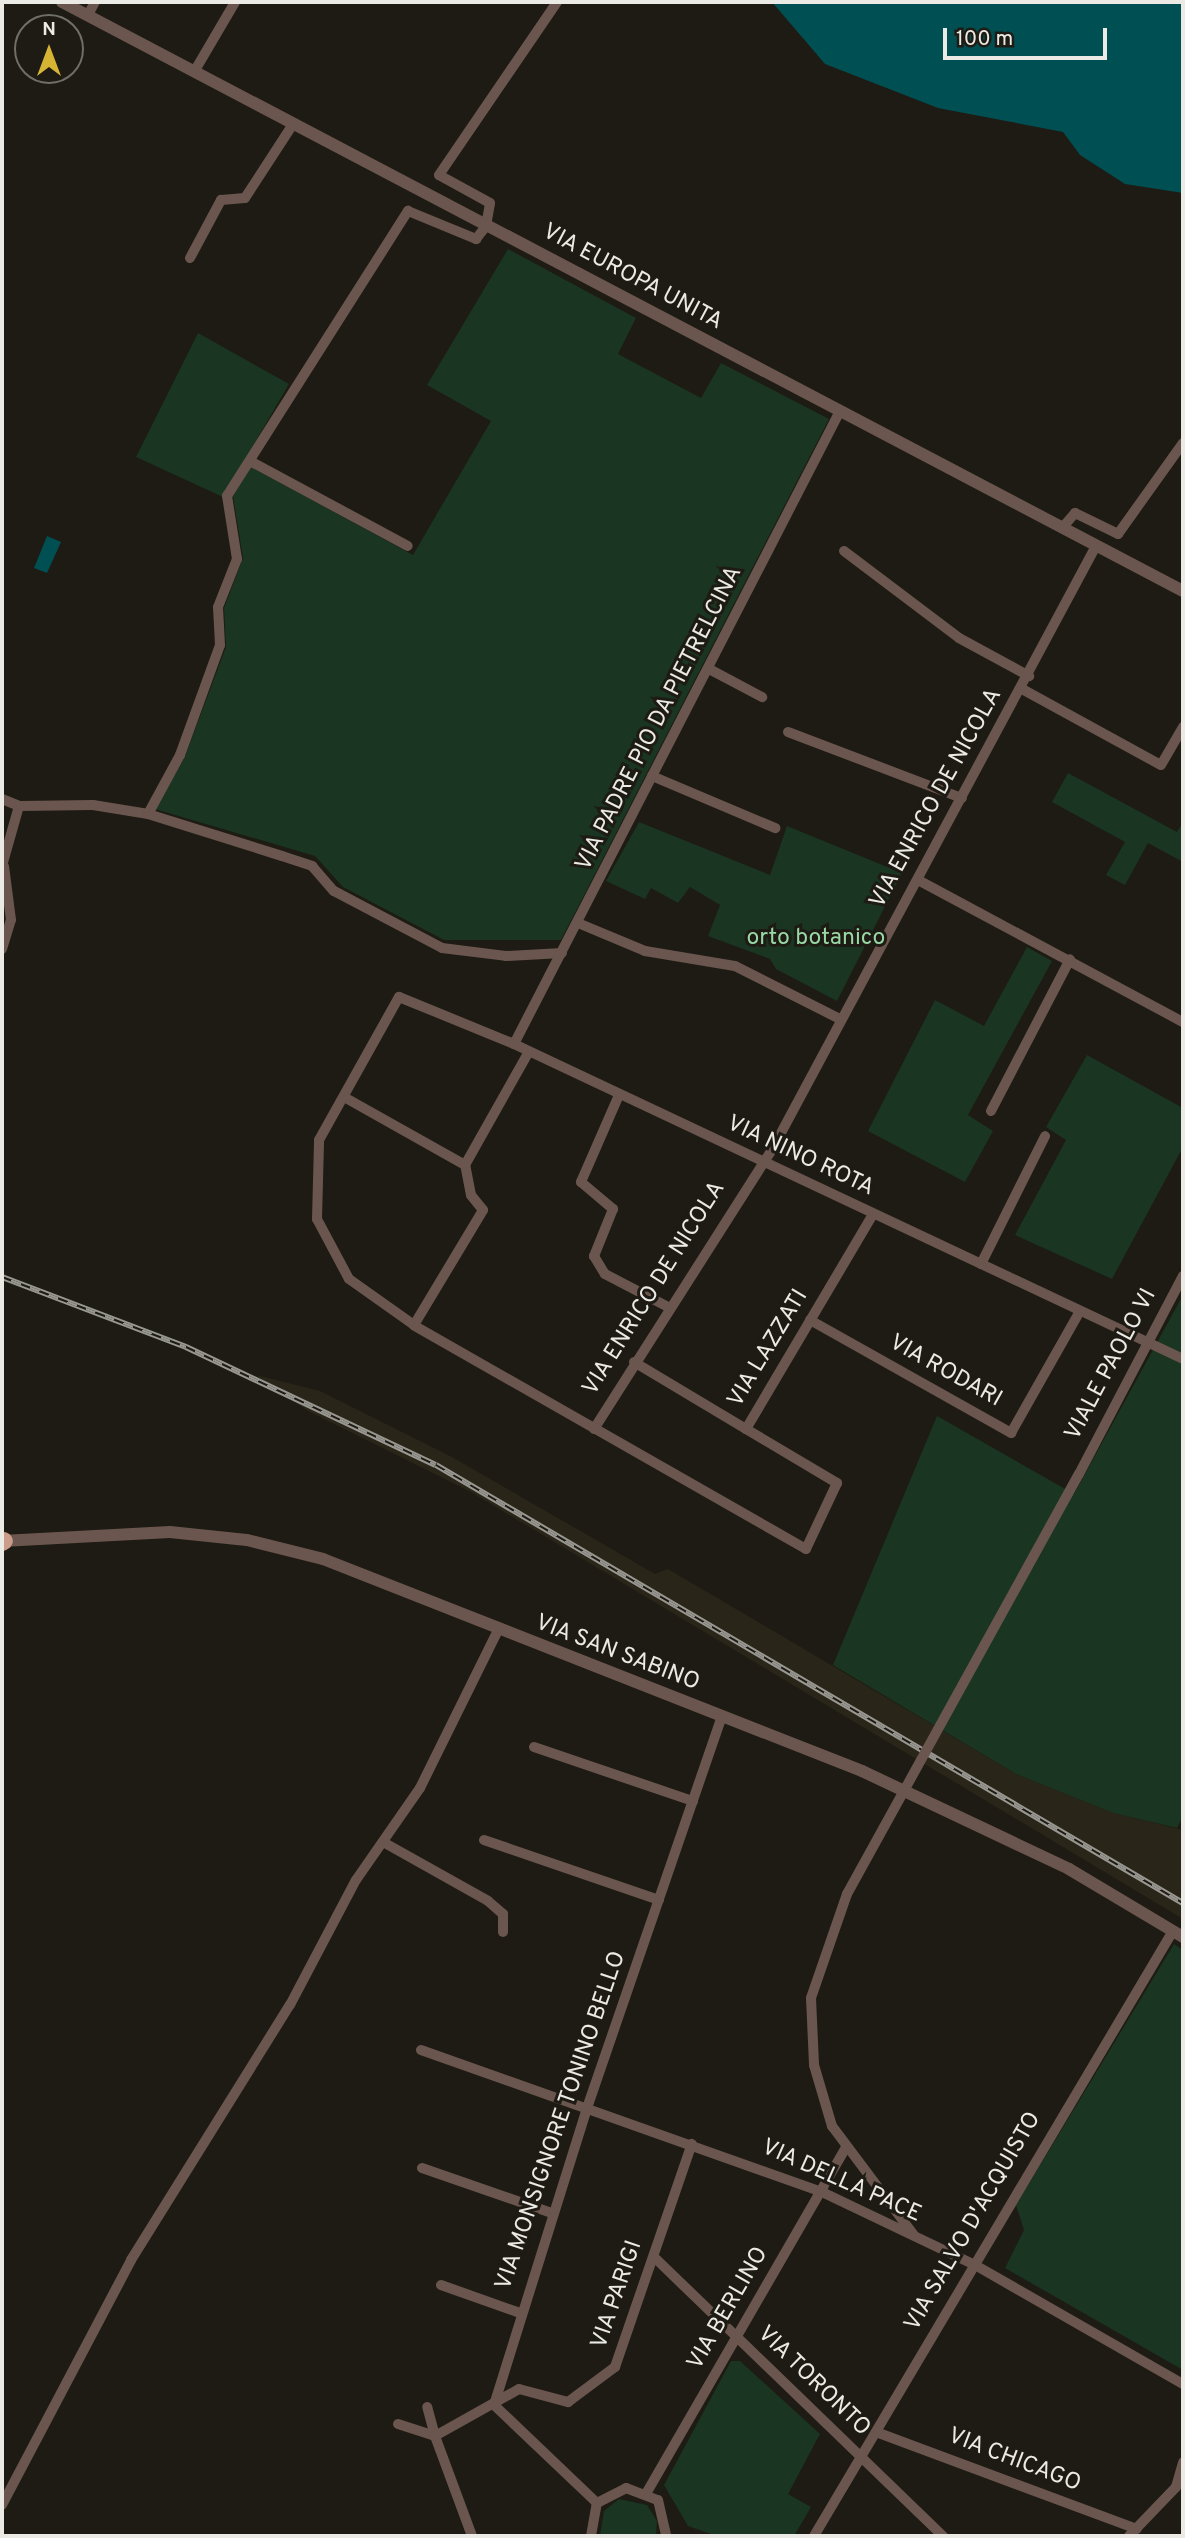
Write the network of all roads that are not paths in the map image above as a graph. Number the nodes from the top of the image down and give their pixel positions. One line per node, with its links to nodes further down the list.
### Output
1 (62, 2): 5 (street, VIA EUROPA UNITA)
2 (95, 2): 5 (street)
3 (235, 2): 6 (street)
4 (557, 2): 8 (street)
5 (88, 15): 6 (street, VIA EUROPA UNITA)
6 (194, 72): 7 (street, VIA EUROPA UNITA)
7 (293, 124): 8 (street, VIA EUROPA UNITA); 9 (street)
8 (485, 226): 10 (street, VIA EUROPA UNITA); 12 (street)
9 (190, 258)
10 (840, 411): 13 (street, VIA EUROPA UNITA); 18 (street, VIA PADRE PIO DA PIETRELCINA)
11 (1183, 443): 13 (street)
12 (250, 461): 14 (street); 28 (street)
13 (1062, 528): 15 (street, VIA EUROPA UNITA)
14 (408, 546)
15 (1096, 546): 17 (street, VIA EUROPA UNITA); 19 (street, VIA ENRICO DE NICOLA)
16 (844, 551): 19 (street)
17 (1183, 591)
18 (711, 670): 21 (street); 24 (street, VIA PADRE PIO DA PIETRELCINA)
19 (1028, 676): 20 (street, VIA ENRICO DE NICOLA)
20 (1022, 689): 22 (street); 25 (street, VIA ENRICO DE NICOLA)
21 (762, 697)
22 (1183, 727)
23 (788, 732): 25 (street)
24 (652, 776): 29 (street); 32 (street, VIA PADRE PIO DA PIETRELCINA)
25 (961, 798): 31 (street, VIA ENRICO DE NICOLA)
26 (2, 799): 27 (street)
27 (19, 806): 28 (street); 30 (street)
28 (148, 814): 34 (street)
29 (775, 828)
30 (3, 866): 33 (street)
31 (918, 880): 35 (street); 36 (street, VIA ENRICO DE NICOLA)
32 (578, 923): 34 (street, VIA PADRE PIO DA PIETRELCINA); 36 (street)
33 (2, 949)
34 (562, 953): 38 (street, VIA PADRE PIO DA PIETRELCINA)
35 (1070, 959): 37 (street); 42 (street)
36 (840, 1019): 45 (street, VIA ENRICO DE NICOLA)
37 (1183, 1022)
38 (514, 1044): 39 (street, VIA NINO ROTA); 41 (street, VIA NINO ROTA)
39 (528, 1053): 40 (street, VIA NINO ROTA); 44 (street)
40 (619, 1095): 45 (street, VIA NINO ROTA); 49 (street)
41 (344, 1097): 44 (street); 52 (street)
42 (991, 1111)
43 (1045, 1136): 47 (street)
44 (465, 1165): 52 (street)
45 (761, 1165): 46 (street, VIA NINO ROTA); 49 (street, VIA ENRICO DE NICOLA)
46 (873, 1214): 47 (street, VIA NINO ROTA); 51 (street, VIA LAZZATI)
47 (981, 1264): 50 (street, VIA NINO ROTA)
48 (1183, 1276): 53 (street, VIALE PAOLO VI)
49 (668, 1307): 55 (street, VIA ENRICO DE NICOLA)
50 (1080, 1311): 51 (street, VIA RODARI); 53 (street, VIA NINO ROTA)
51 (810, 1320): 57 (street, VIA LAZZATI)
52 (414, 1325): 56 (street)
53 (1148, 1342): 54 (street, VIA NINO ROTA); 71 (street, VIALE PAOLO VI, bridge)
54 (1183, 1359)
55 (634, 1362): 56 (street, VIA ENRICO DE NICOLA); 57 (street, VIA LAZZATI)
56 (594, 1429): 57 (street)
57 (746, 1429)
58 (2, 1542): 59 (street, VIA SAN SABINO)
59 (498, 1630): 60 (street, VIA SAN SABINO); 64 (street)
60 (722, 1717): 62 (street, VIA MONSIGNORE TONINO BELLO); 67 (street, VIA SAN SABINO)
61 (534, 1747): 62 (street)
62 (693, 1801): 65 (street, VIA MONSIGNORE TONINO BELLO)
63 (484, 1840): 65 (street)
64 (383, 1842): 66 (street); 91 (street)
65 (659, 1900): 69 (street, VIA MONSIGNORE TONINO BELLO)
66 (503, 1931)
67 (1178, 1934): 77 (street, VIA SALVO D'ACQUISTO)
68 (421, 2050): 69 (street, VIA DELLA PACE)
69 (587, 2108): 70 (street, VIA DELLA PACE); 74 (street, VIA MONSIGNORE TONINO BELLO)
70 (691, 2144): 73 (street, VIA DELLA PACE); 76 (street, VIA PARIGI)
71 (846, 2147): 73 (street, VIA BERLINO); 75 (street, VIALE PAOLO VI)
72 (422, 2168): 74 (street)
73 (822, 2192): 75 (street, VIA DELLA PACE); 80 (street, VIA BERLINO)
74 (552, 2213): 79 (street, VIA MONSIGNORE TONINO BELLO)
75 (916, 2238): 77 (street, VIA DELLA PACE)
76 (654, 2257): 80 (street, VIA TORONTO); 82 (street, VIA PARIGI)
77 (975, 2265): 81 (street, VIA DELLA PACE); 85 (street, VIA SALVO D'ACQUISTO)
78 (441, 2285): 79 (street)
79 (520, 2313): 82 (street, VIA MONSIGNORE TONINO BELLO)
80 (737, 2337): 87 (street, VIA TORONTO); 89 (street, VIA BERLINO)
81 (1183, 2384)
82 (495, 2405): 86 (street); 90 (street)
83 (427, 2407): 86 (street)
84 (398, 2424): 86 (street)
85 (876, 2432): 87 (street, VIA SALVO D'ACQUISTO); 92 (street, VIA CHICAGO)
86 (435, 2436): 93 (street)
87 (861, 2458): 96 (street, VIA SALVO D'ACQUISTO); 97 (street, VIA TORONTO)
88 (1183, 2462): 92 (street)
89 (648, 2492): 90 (street); 95 (street)
90 (597, 2503): 94 (street)
91 (2, 2505)
92 (1133, 2533)
93 (472, 2536)
94 (591, 2536)
95 (666, 2536)
96 (814, 2536)
97 (943, 2536)

